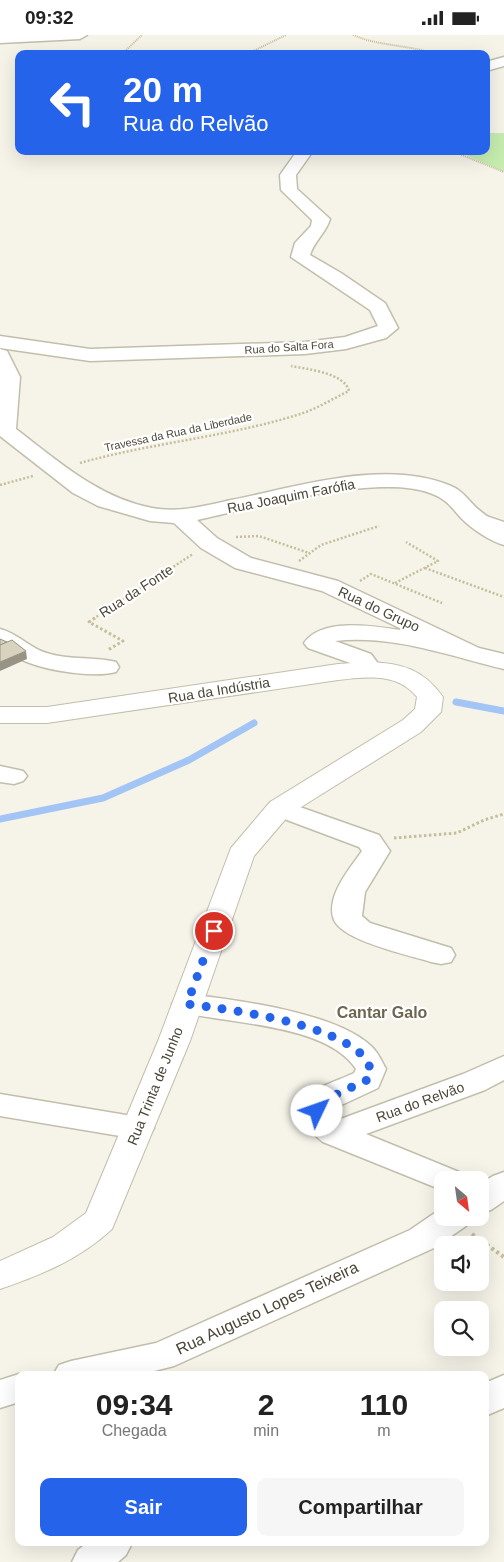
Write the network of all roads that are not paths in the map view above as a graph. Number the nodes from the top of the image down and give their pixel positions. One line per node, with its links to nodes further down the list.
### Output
1 (80, 35): 2 (street)
2 (0, 39)
3 (504, 61): 4 (street)
4 (490, 66)
5 (302, 155): 6 (street, Rua do Salta Fora)
6 (0, 342)
7 (0, 355): 9 (street, Rua Joaquim Farófia)
8 (470, 514): 9 (street, Rua Joaquim Farófia); 10 (lane); 11 (street, Rua Joaquim Farófia)
9 (180, 517): 13 (street, Rua do Grupo)
10 (504, 525)
11 (504, 538)
12 (0, 636): 15 (street)
13 (471, 653): 14 (street); 16 (street)
14 (504, 662)
15 (107, 667)
16 (370, 669): 17 (street, Rua da Indústria); 18 (street, Rua da Indústria)
17 (430, 697): 19 (street, Rua Trinta de Junho)
18 (0, 715)
19 (280, 808): 20 (street); 21 (street, Rua Trinta de Junho)
20 (441, 955)
21 (187, 1004): 24 (street, Rua Trinta de Junho); 25 (street)
22 (504, 1067): 25 (street, Rua do Relvão)
23 (0, 1105): 24 (street)
24 (138, 1127): 28 (street, Rua Trinta de Junho)
25 (334, 1134): 26 (street)
26 (434, 1174)
27 (442, 1226): 29 (street, Rua Augusto Lopes Teixeira)
28 (0, 1275)
29 (90, 1371)
30 (15, 1389): 32 (street)
31 (504, 1389): 33 (street)
32 (0, 1393)
33 (489, 1399)
34 (110, 1546): 35 (street)
35 (92, 1562)

